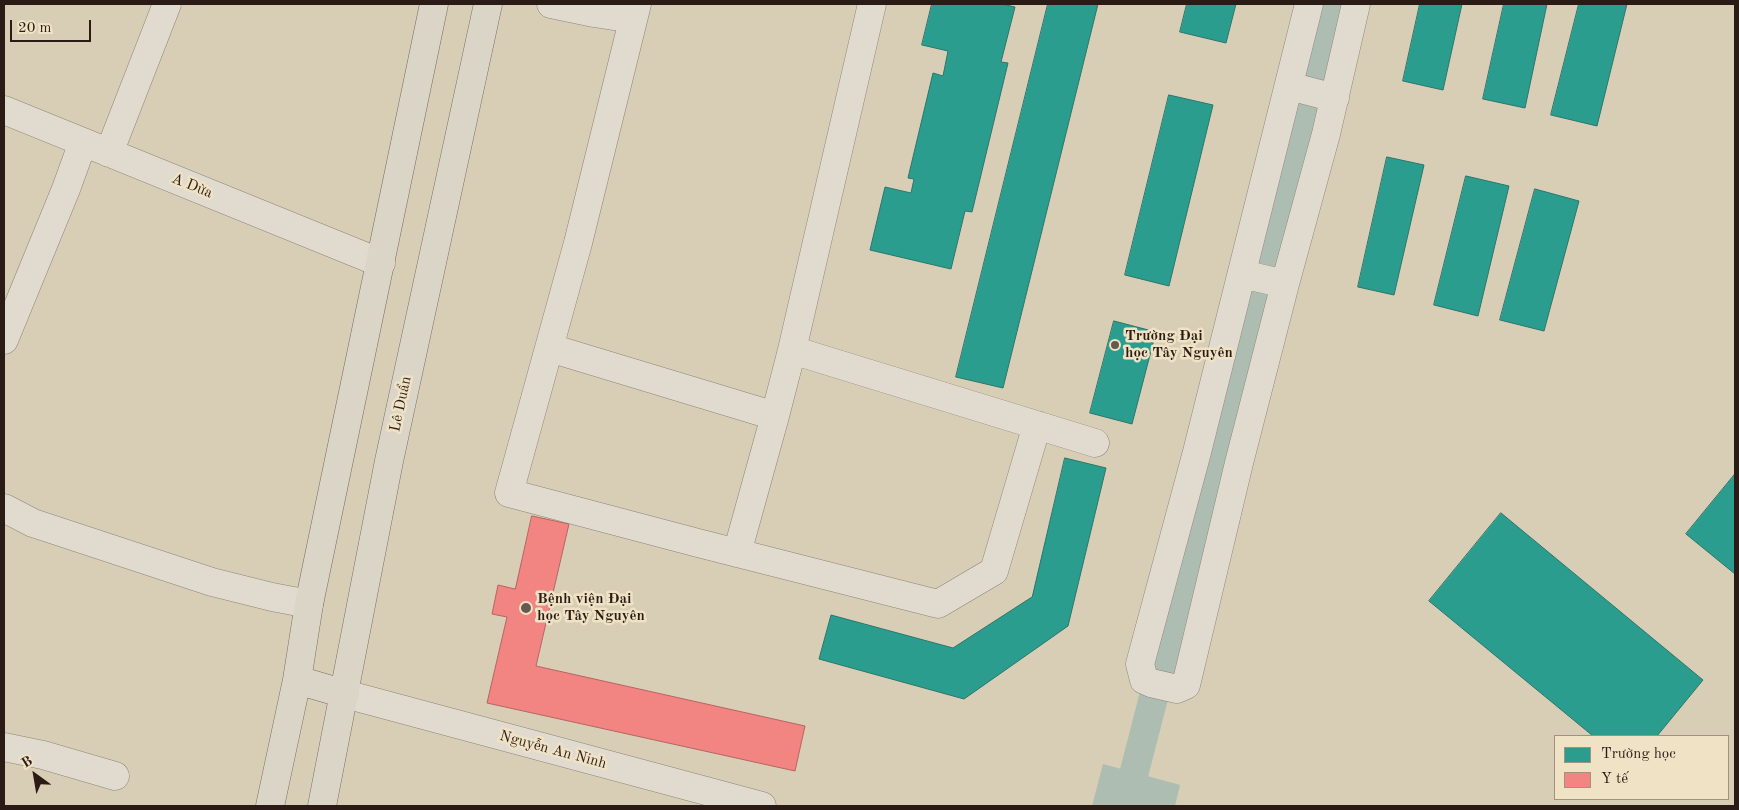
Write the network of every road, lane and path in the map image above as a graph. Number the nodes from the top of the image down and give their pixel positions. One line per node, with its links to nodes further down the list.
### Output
1 (167, 4): 13 (street)
2 (434, 4): 14 (main road)
3 (488, 4): 27 (main road, Lê Duẩn)
4 (551, 4): 8 (street)
5 (872, 4): 18 (street)
6 (1309, 4): 9 (street)
7 (1356, 4): 10 (street)
8 (635, 11): 17 (street)
9 (1294, 87): 10 (street); 15 (street)
10 (1331, 97): 15 (street)
11 (4, 110): 12 (street, A Dừa)
12 (83, 142): 13 (street, A Dừa); 16 (street)
13 (110, 153): 14 (street, A Dừa)
14 (381, 263): 25 (main road)
15 (1264, 280): 22 (street); 22 (street)
16 (4, 340)
17 (550, 348): 19 (street); 24 (street)
18 (792, 350): 19 (street); 20 (street)
19 (775, 416): 24 (street)
20 (1036, 425): 21 (street); 24 (street)
21 (1095, 443)
22 (1219, 458): 22 (street)
23 (6, 515): 25 (street)
24 (737, 553)
25 (309, 604): 26 (main road)
26 (297, 680): 27 (main road); 30 (main road)
27 (345, 694): 31 (main road, Lê Duẩn); 32 (street, Nguyễn An Ninh)
28 (4, 747): 29 (street)
29 (115, 776)
30 (270, 806)
31 (322, 806)
32 (762, 806)

